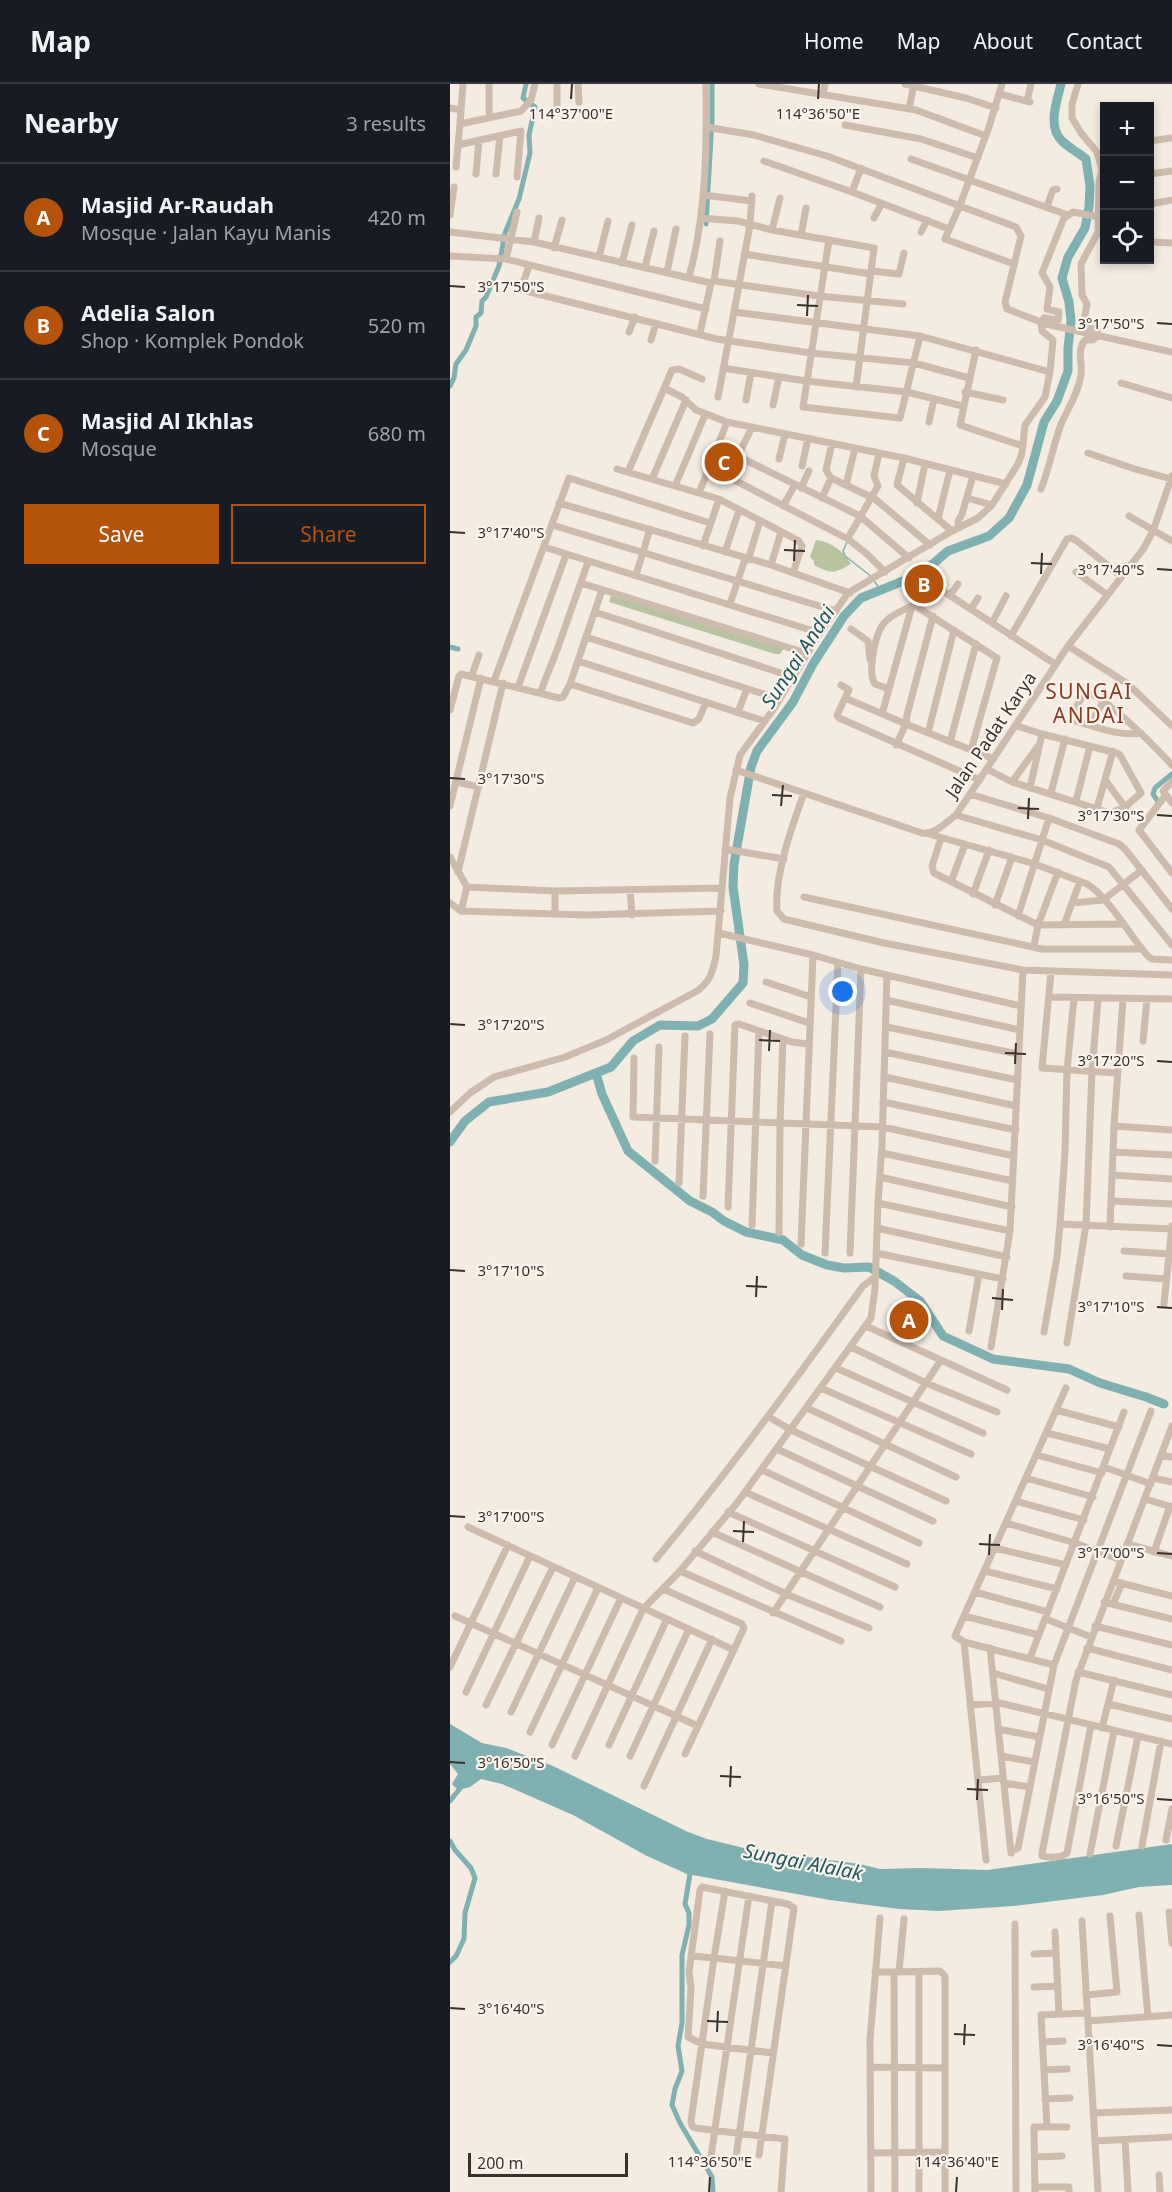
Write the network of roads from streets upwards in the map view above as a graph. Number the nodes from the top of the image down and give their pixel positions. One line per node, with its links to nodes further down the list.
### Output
1 (464, 84): 21 (street)
2 (489, 84): 22 (street)
3 (535, 84): 22 (street)
4 (557, 84): 17 (street)
5 (578, 84): 16 (street)
6 (706, 84): 25 (street)
7 (759, 84): 14 (street)
8 (825, 84): 14 (street)
9 (905, 84): 13 (street)
10 (1002, 84): 15 (street)
11 (1031, 84): 15 (street)
12 (1078, 84): 36 (street)
13 (914, 85): 19 (street); 20 (street)
14 (823, 94): 20 (street)
15 (1000, 94): 19 (street)
16 (579, 102)
17 (557, 106)
18 (450, 108): 21 (street)
19 (996, 108): 28 (street)
20 (909, 109): 28 (street)
21 (461, 110): 24 (street)
22 (490, 116): 24 (street)
23 (844, 125): 33 (street)
24 (459, 127): 26 (street); 32 (street)
25 (708, 127): 38 (street); 48 (street)
26 (450, 130)
27 (500, 136): 30 (street); 42 (street); 43 (street)
28 (986, 136): 33 (street)
29 (1172, 138): 31 (street)
30 (479, 140): 32 (street); 41 (street)
31 (1154, 140)
32 (455, 150): 37 (street)
33 (978, 158): 44 (street)
34 (911, 159): 44 (street)
35 (764, 161): 47 (street)
36 (1100, 163)
37 (456, 167)
38 (861, 168): 47 (street); 54 (street)
39 (1172, 171): 40 (street)
40 (1154, 173)
41 (476, 174)
42 (496, 174)
43 (517, 177)
44 (969, 181): 54 (street); 55 (street)
45 (454, 187): 58 (street)
46 (1057, 189): 55 (street)
47 (852, 192): 51 (street)
48 (703, 195): 62 (street); 68 (street)
49 (780, 198): 71 (street)
50 (1172, 200): 52 (street)
51 (882, 202): 63 (street); 65 (street)
52 (1154, 203)
53 (1100, 204): 60 (street)
54 (960, 205): 70 (street); 89 (street)
55 (1047, 206): 59 (street)
56 (806, 208): 75 (street)
57 (517, 212): 76 (street)
58 (450, 214)
59 (1068, 215): 60 (street); 105 (street)
60 (1098, 217): 110 (street)
61 (539, 218): 79 (street)
62 (701, 218): 68 (street); 95 (street)
63 (874, 218)
64 (562, 220): 82 (street)
65 (927, 220): 70 (street); 74 (street)
66 (608, 221): 86 (street)
67 (632, 225): 88 (street)
68 (750, 225): 71 (street); 84 (street)
69 (676, 229): 93 (street)
70 (949, 229): 89 (street)
71 (772, 230): 75 (street)
72 (654, 231): 91 (street)
73 (450, 232): 76 (street)
74 (921, 232)
75 (801, 235): 77 (street)
76 (508, 238): 79 (street); 87 (street)
77 (829, 240): 92 (street); 94 (street)
78 (720, 241): 96 (street)
79 (534, 242): 82 (street)
80 (1154, 242): 81 (street)
81 (1172, 243)
82 (554, 248): 86 (street)
83 (904, 253): 94 (street)
84 (744, 254): 92 (street); 97 (street)
85 (450, 256): 87 (street)
86 (599, 257): 88 (street)
87 (504, 260): 90 (street)
88 (622, 263): 91 (street)
89 (1014, 264): 105 (street)
90 (529, 266): 101 (street); 103 (street)
91 (645, 267): 93 (street)
92 (824, 268): 94 (street); 98 (street)
93 (667, 272): 95 (street)
94 (872, 272): 99 (street)
95 (689, 278): 96 (street)
96 (712, 282): 97 (street); 101 (street)
97 (738, 285): 98 (street); 102 (street)
98 (819, 296): 99 (street); 106 (street)
99 (868, 299): 100 (street); 107 (street)
100 (903, 304)
101 (706, 309): 109 (street)
102 (734, 312): 106 (street); 113 (street)
103 (635, 317): 104 (street); 108 (street)
104 (656, 323): 109 (street); 112 (street)
105 (1044, 323): 110 (street); 120 (street)
106 (815, 324): 107 (street); 116 (street)
107 (864, 329): 111 (street); 117 (street)
108 (629, 332)
109 (700, 333): 113 (street)
110 (1096, 335): 115 (street); 167 (street)
111 (920, 336): 114 (street); 118 (street)
112 (651, 340)
113 (728, 340): 116 (street); 119 (street)
114 (976, 350): 120 (street); 123 (street)
115 (1172, 352)
116 (811, 353): 117 (street); 125 (street)
117 (860, 358): 118 (street); 127 (street)
118 (914, 363): 123 (street); 129 (street)
119 (723, 368): 121 (street); 131 (street)
120 (1050, 372): 147 (street)
121 (751, 373): 122 (street); 135 (street)
122 (779, 377): 125 (street); 137 (street)
123 (969, 378): 130 (street)
124 (702, 379): 128 (street)
125 (806, 381): 127 (street); 129 (street)
126 (1121, 383): 132 (street)
127 (856, 387): 129 (street)
128 (664, 388): 134 (street); 158 (street)
129 (907, 392): 133 (street)
130 (965, 392): 136 (street); 138 (street)
131 (718, 397)
132 (1172, 398)
133 (934, 399): 138 (street); 141 (street)
134 (686, 400): 139 (street); 162 (street)
135 (746, 400)
136 (1003, 400)
137 (774, 405)
138 (962, 406): 147 (street)
139 (705, 415): 140 (street); 165 (street)
140 (727, 422): 142 (street); 146 (street)
141 (929, 422)
142 (752, 427): 143 (street); 151 (street)
143 (785, 434): 144 (street); 153 (street)
144 (808, 438): 145 (street); 166 (street)
145 (831, 443): 148 (street); 160 (street)
146 (717, 446): 151 (street); 155 (street)
147 (1023, 446): 163 (street)
148 (855, 448): 149 (street); 164 (street)
149 (879, 453): 152 (street); 170 (street)
150 (1088, 453): 161 (street)
151 (738, 456): 166 (street)
152 (904, 458): 154 (street); 173 (street)
153 (779, 459)
154 (926, 464): 157 (street); 173 (street)
155 (709, 466): 168 (street); 176 (street)
156 (617, 469): 158 (street)
157 (950, 470): 159 (street); 180 (street)
158 (628, 472): 162 (street)
159 (973, 476): 163 (street); 171 (street)
160 (831, 478): 164 (street); 169 (street)
161 (1172, 478): 186 (street, Jalan Padat Karya)
162 (652, 479): 165 (street)
163 (1006, 484): 175 (street)
164 (846, 485): 170 (street)
165 (675, 486): 168 (street)
166 (798, 486): 169 (street); 176 (street)
167 (1041, 489)
168 (699, 493): 172 (street)
169 (822, 498): 179 (street)
170 (873, 498): 179 (street); 190 (street)
171 (967, 498): 175 (street); 185 (street)
172 (719, 499): 177 (street); 182 (street)
173 (917, 502): 180 (street)
174 (559, 503): 182 (street); 183 (street); 184 (street)
175 (992, 505): 185 (street)
176 (783, 506): 188 (street)
177 (739, 510): 181 (street); 194 (street)
178 (1129, 516): 186 (street)
179 (861, 517): 188 (street); 196 (street)
180 (938, 519): 185 (street)
181 (760, 521): 187 (street); 197 (street)
182 (710, 523): 191 (street)
183 (552, 525): 192 (street); 193 (street)
184 (650, 529): 191 (street); 193 (street)
185 (956, 529): 190 (street)
186 (1153, 531): 189 (street); 204 (street, Jalan Padat Karya)
187 (781, 532): 199 (street); 202 (street)
188 (848, 539): 200 (street)
189 (1172, 541)
190 (930, 545): 196 (street)
191 (703, 546): 194 (street)
192 (544, 547): 195 (street); 237 (street)
193 (643, 552): 203 (street); 206 (street)
194 (725, 552): 197 (street)
195 (566, 555): 198 (street); 241 (street)
196 (909, 558): 200 (street)
197 (746, 559): 199 (street); 206 (street)
198 (588, 562): 203 (street); 207 (street)
199 (771, 565): 202 (street)
200 (885, 572): 210 (street)
201 (1076, 572): 211 (street)
202 (793, 573): 210 (street)
203 (636, 575): 215 (street)
204 (1121, 576): 211 (street, Jalan Padat Karya); 225 (street)
205 (926, 580): 212 (street)
206 (738, 581): 215 (street); 218 (street)
207 (581, 583): 209 (street); 244 (street)
208 (958, 584): 212 (street)
209 (602, 590): 219 (street); 229 (street)
210 (850, 593): 218 (street)
211 (1106, 594): 228 (street, Jalan Padat Karya)
212 (950, 595): 217 (street)
213 (1006, 596): 221 (street)
214 (978, 598): 217 (street)
215 (730, 604): 224 (street)
216 (912, 606): 220 (street); 232 (street); 243 (street)
217 (971, 609): 221 (street)
218 (836, 611): 224 (street)
219 (595, 612): 226 (street); 235 (street)
220 (933, 616): 223 (street); 253 (street)
221 (992, 623): 225 (street)
222 (851, 629): 232 (street)
223 (954, 630): 227 (street); 257 (street)
224 (820, 633): 229 (street)
225 (1011, 636): 233 (street)
226 (586, 637): 231 (street); 242 (street)
227 (976, 644): 261 (street); 265 (street)
228 (1068, 646): 233 (street, Jalan Padat Karya); 256 (street)
229 (806, 653): 235 (street)
230 (479, 655): 234 (street)
231 (578, 661): 239 (street); 247 (street)
232 (871, 664): 243 (street)
233 (1055, 664): 255 (street, Jalan Padat Karya)
234 (472, 675): 236 (street); 249 (street)
235 (793, 677): 246 (street)
236 (480, 678): 237 (street); 273 (street)
237 (494, 681): 238 (street)
238 (504, 683): 241 (street); 276 (street)
239 (570, 684): 244 (street); 247 (street)
240 (841, 685): 245 (street)
241 (518, 687): 244 (street)
242 (747, 689): 246 (street); 250 (street)
243 (889, 689): 251 (street)
244 (540, 693)
245 (845, 698): 251 (street); 263 (street)
246 (780, 699): 252 (street)
247 (706, 702): 250 (street)
248 (1103, 702): 254 (street); 254 (street); 259 (street)
249 (450, 710)
250 (738, 712): 252 (street)
251 (882, 714): 253 (street)
252 (764, 721): 270 (street)
253 (906, 724): 257 (street); 263 (street)
254 (1090, 725): 259 (street)
255 (1017, 726): 258 (street); 267 (street, Jalan Padat Karya)
256 (1172, 726)
257 (928, 733): 261 (street)
258 (1042, 734): 260 (street); 262 (street)
259 (1141, 734): 268 (street)
260 (1065, 740): 264 (street); 280 (street)
261 (950, 742): 265 (street)
262 (1040, 744): 274 (street); 277 (street)
263 (897, 745): 271 (street)
264 (1090, 746): 266 (street); 282 (street)
265 (972, 750): 267 (street)
266 (1113, 751): 272 (street); 285 (street)
267 (994, 759): 269 (street, Jalan Padat Karya)
268 (1172, 765)
269 (987, 769): 271 (street, Jalan Padat Karya); 274 (street)
270 (738, 770): 278 (street); 293 (street)
271 (980, 780): 279 (street, Jalan Padat Karya)
272 (1106, 781): 285 (street); 286 (street)
273 (457, 782): 276 (street); 284 (street)
274 (1012, 782): 277 (street)
275 (1172, 782): 281 (street)
276 (479, 787): 300 (street)
277 (1030, 788): 280 (street)
278 (804, 793): 289 (street); 297 (street)
279 (970, 794): 287 (street, Jalan Padat Karya); 288 (street)
280 (1051, 794): 282 (street)
281 (1165, 796): 283 (street); 302 (street)
282 (1076, 801): 286 (street)
283 (1172, 803)
284 (450, 806)
285 (1125, 807): 286 (street)
286 (1097, 808)
287 (956, 815): 289 (street, Jalan Padat Karya); 291 (street)
288 (1049, 818): 291 (street); 299 (street)
289 (929, 834): 290 (street)
290 (941, 838): 292 (street); 304 (street)
291 (1042, 840): 298 (street); 305 (street)
292 (965, 844): 294 (street); 304 (street)
293 (728, 849): 297 (street); 307 (street)
294 (989, 850): 296 (street); 310 (street)
295 (450, 857): 300 (street)
296 (1012, 857): 298 (street); 315 (street)
297 (784, 859): 334 (street)
298 (1035, 864): 301 (street); 321 (street)
299 (1142, 870): 305 (street); 316 (street)
300 (458, 872): 306 (street)
301 (1058, 872): 303 (street); 323 (street)
302 (1172, 873)
303 (1080, 881): 312 (street); 314 (street)
304 (951, 882): 310 (street)
305 (1125, 884): 312 (street); 326 (street)
306 (467, 887): 309 (street); 317 (street)
307 (722, 888): 308 (street); 318 (street)
308 (630, 890): 309 (street); 320 (street)
309 (555, 891): 319 (street)
310 (973, 894): 315 (street)
311 (804, 897): 327 (street)
312 (1103, 900): 314 (street); 322 (street)
313 (450, 903): 317 (street)
314 (1072, 903): 324 (street)
315 (994, 905): 321 (street)
316 (1172, 909)
317 (462, 910): 319 (street)
318 (721, 911): 320 (street); 325 (street)
319 (555, 914): 320 (street)
320 (632, 915)
321 (1017, 916): 323 (street)
322 (1125, 924): 324 (street); 328 (street)
323 (1038, 925): 324 (street); 327 (street)
324 (1064, 926)
325 (719, 933): 329 (street); 370 (street)
326 (1172, 945)
327 (1034, 946): 328 (street)
328 (1142, 949): 330 (street)
329 (813, 954): 332 (street); 340 (street)
330 (1152, 959): 331 (street); 336 (street)
331 (1172, 960)
332 (838, 963): 333 (street); 378 (street)
333 (861, 969): 337 (street); 379 (street)
334 (1023, 970): 335 (street); 349 (street)
335 (1051, 972): 336 (street); 341 (street)
336 (1151, 974): 338 (street)
337 (887, 975): 347 (street); 349 (street)
338 (1172, 975)
339 (766, 982): 340 (street)
340 (811, 997): 350 (street)
341 (1050, 997): 342 (street); 363 (street)
342 (1074, 998): 343 (street); 363 (street)
343 (1098, 999): 344 (street); 364 (street)
344 (1123, 999): 345 (street); 365 (street)
345 (1147, 999): 346 (street); 357 (street)
346 (1172, 999)
347 (886, 1000): 351 (street); 353 (street)
348 (750, 1003): 350 (street)
349 (1022, 1006): 353 (street)
350 (809, 1023): 358 (street)
351 (887, 1027): 360 (street); 361 (street)
352 (759, 1030): 356 (street); 374 (street); 375 (street)
353 (1020, 1030): 361 (street)
354 (710, 1034): 373 (street)
355 (685, 1036): 372 (street)
356 (783, 1039): 358 (street); 376 (street)
357 (1143, 1041)
358 (808, 1044): 377 (street)
359 (659, 1047): 371 (street)
360 (885, 1052): 366 (street); 367 (street)
361 (1018, 1054): 367 (street)
362 (634, 1058): 371 (street)
363 (1067, 1070): 364 (street); 400 (street)
364 (1092, 1071): 365 (street); 402 (street)
365 (1117, 1072): 380 (street)
366 (885, 1077): 368 (street); 369 (street)
367 (1017, 1080): 369 (street)
368 (883, 1102): 381 (street); 382 (street)
369 (1016, 1106): 382 (street)
370 (450, 1112)
371 (656, 1118): 372 (street); 388 (street)
372 (682, 1118): 373 (street); 393 (street)
373 (706, 1119): 374 (street); 394 (street)
374 (731, 1120): 375 (street); 399 (street)
375 (755, 1123): 376 (street); 401 (street)
376 (780, 1124): 377 (street); 407 (street)
377 (805, 1125): 378 (street); 408 (street)
378 (831, 1125): 379 (street); 410 (street)
379 (856, 1126): 381 (street); 411 (street)
380 (1114, 1126): 383 (street); 384 (street)
381 (883, 1127): 385 (street); 387 (street)
382 (1016, 1130): 387 (street)
383 (1172, 1130)
384 (1113, 1152): 386 (street); 389 (street)
385 (882, 1154): 390 (street); 392 (street)
386 (1172, 1155)
387 (1014, 1156): 392 (street)
388 (655, 1161)
389 (1112, 1175): 391 (street); 395 (street)
390 (880, 1177): 396 (street); 398 (street)
391 (1172, 1179)
392 (1013, 1181): 398 (street)
393 (679, 1183)
394 (703, 1196)
395 (1111, 1201): 397 (street); 403 (street)
396 (878, 1203): 404 (street); 406 (street)
397 (1172, 1204)
398 (1012, 1207): 406 (street)
399 (728, 1208)
400 (1060, 1224): 402 (street); 423 (street)
401 (752, 1225)
402 (1086, 1225): 403 (street); 424 (street)
403 (1110, 1227): 405 (street)
404 (877, 1228): 413 (street); 414 (street)
405 (1172, 1228): 412 (street)
406 (1010, 1231): 414 (street)
407 (779, 1233)
408 (801, 1244)
409 (1124, 1251): 412 (street)
410 (825, 1253)
411 (850, 1253)
412 (1169, 1254): 419 (street)
413 (876, 1256): 415 (street); 416 (street)
414 (1007, 1257): 418 (street)
415 (875, 1274): 421 (street); 439 (street)
416 (979, 1274): 418 (street); 422 (street)
417 (1126, 1276): 419 (street)
418 (1003, 1279): 426 (street)
419 (1166, 1279): 420 (street)
420 (1164, 1304)
421 (866, 1326): 425 (street); 427 (street)
422 (969, 1331)
423 (1044, 1332)
424 (1067, 1343)
425 (851, 1347): 428 (street); 429 (street)
426 (991, 1347)
427 (941, 1360): 429 (street); 432 (street)
428 (836, 1368): 430 (street); 433 (street)
429 (926, 1383): 433 (street); 437 (street)
430 (821, 1388): 434 (street); 440 (street)
431 (1066, 1388): 435 (street)
432 (1007, 1390)
433 (913, 1401): 440 (street); 444 (street)
434 (807, 1408): 443 (street); 446 (street)
435 (1056, 1410): 442 (street); 445 (street)
436 (1151, 1411): 456 (street)
437 (997, 1412)
438 (1124, 1412): 442 (street)
439 (769, 1417): 443 (street); 489 (street)
440 (899, 1422): 446 (street); 449 (street)
441 (1172, 1426): 451 (street)
442 (1119, 1427): 448 (street)
443 (791, 1430): 447 (street); 453 (street)
444 (983, 1433)
445 (1047, 1433): 448 (street); 450 (street)
446 (885, 1443): 453 (street); 457 (street)
447 (777, 1449): 454 (street); 461 (street)
448 (1110, 1449): 455 (street)
449 (971, 1454)
450 (1037, 1455): 455 (street); 458 (street)
451 (1161, 1455): 452 (street); 459 (street)
452 (1172, 1457)
453 (871, 1466): 461 (street); 465 (street)
454 (762, 1470): 462 (street); 468 (street)
455 (1103, 1470): 456 (street); 463 (street)
456 (1128, 1476): 459 (street); 485 (street)
457 (956, 1477)
458 (1026, 1479): 463 (street); 466 (street)
459 (1152, 1481): 460 (street); 464 (street)
460 (1172, 1482)
461 (858, 1486): 468 (street); 471 (street)
462 (745, 1492): 469 (street); 474 (street)
463 (1093, 1497): 470 (street)
464 (1145, 1499): 467 (street); 480 (street)
465 (946, 1500)
466 (1016, 1501): 470 (street); 472 (street)
467 (1171, 1507): 475 (street)
468 (843, 1509): 474 (street); 478 (street)
469 (728, 1512): 477 (street); 484 (street)
470 (1084, 1520): 479 (street)
471 (933, 1521)
472 (1006, 1523): 479 (street); 482 (street)
473 (468, 1527): 481 (street)
474 (828, 1529): 484 (street); 491 (street)
475 (1163, 1529): 476 (street); 486 (street)
476 (1172, 1531)
477 (712, 1532): 483 (street); 496 (street)
478 (919, 1543)
479 (1075, 1543): 485 (street); 492 (street)
480 (1127, 1544): 486 (street); 490 (street)
481 (508, 1545): 487 (street); 518 (street)
482 (995, 1548): 492 (street); 494 (street)
483 (695, 1551): 495 (street); 505 (street)
484 (814, 1551): 496 (street); 500 (street)
485 (1098, 1552): 490 (street); 521 (street)
486 (1154, 1552): 488 (street)
487 (530, 1556): 493 (street); 523 (street)
488 (1172, 1556)
489 (656, 1559)
490 (1121, 1560): 498 (street)
491 (907, 1564)
492 (1066, 1565): 502 (street)
493 (554, 1567): 497 (street); 529 (street)
494 (985, 1570): 502 (street); 504 (street)
495 (680, 1571): 503 (street); 512 (street)
496 (800, 1572): 505 (street); 510 (street)
497 (575, 1577): 501 (street); 534 (street)
498 (1113, 1581): 499 (street); 508 (street)
499 (1122, 1583): 506 (street); 509 (street)
500 (895, 1587)
501 (598, 1588): 507 (street); 536 (street)
502 (1057, 1588): 513 (street)
503 (663, 1589): 511 (street); 533 (street)
504 (975, 1592): 513 (street); 515 (street)
505 (786, 1594): 512 (street); 520 (street)
506 (1172, 1596)
507 (621, 1598): 511 (street); 542 (street)
508 (1104, 1602): 509 (street); 519 (street)
509 (1113, 1604): 517 (street)
510 (880, 1606)
511 (643, 1609): 516 (street); 544 (street)
512 (773, 1613): 527 (street)
513 (1047, 1615): 521 (street); 524 (street)
514 (454, 1616): 518 (street)
515 (964, 1616): 524 (street); 528 (street)
516 (667, 1619): 522 (street); 548 (street)
517 (1172, 1619)
518 (471, 1623): 523 (street); 538 (street)
519 (1095, 1626): 525 (street); 530 (street)
520 (869, 1628)
521 (1069, 1628): 525 (street); 537 (street)
522 (689, 1629): 526 (street); 553 (street)
523 (494, 1633): 529 (street); 546 (street)
524 (1039, 1635): 535 (street)
525 (1091, 1637): 532 (street)
526 (712, 1639): 533 (street); 556 (street)
527 (841, 1641)
528 (964, 1642): 531 (street); 552 (street)
529 (516, 1643): 534 (street); 551 (street)
530 (1172, 1645)
531 (990, 1648): 535 (street); 541 (street)
532 (1087, 1648): 539 (street); 540 (street)
533 (734, 1650): 560 (street)
534 (539, 1654): 536 (street); 554 (street)
535 (1030, 1658): 537 (street)
536 (562, 1664): 542 (street); 564 (street)
537 (1054, 1665): 545 (street)
538 (450, 1667)
539 (1172, 1670)
540 (1078, 1672): 543 (street); 557 (street)
541 (993, 1673): 545 (street); 549 (street)
542 (584, 1675): 544 (street); 569 (street)
543 (1114, 1680): 547 (street); 550 (street)
544 (607, 1686): 548 (street); 572 (street)
545 (1048, 1689): 555 (street)
546 (466, 1692)
547 (1172, 1695)
548 (631, 1697): 553 (street); 570 (street)
549 (995, 1703): 552 (street); 555 (street); 562 (street)
550 (1109, 1704): 558 (street); 561 (street)
551 (486, 1705)
552 (970, 1705): 576 (street)
553 (653, 1707): 556 (street); 573 (street)
554 (511, 1712)
555 (1043, 1714): 557 (street); 566 (street)
556 (675, 1716): 560 (street); 578 (street)
557 (1066, 1719): 559 (street); 559 (street)
558 (1172, 1719)
559 (1090, 1725): 561 (street)
560 (698, 1726): 571 (street)
561 (1102, 1728): 563 (street)
562 (998, 1729): 566 (street); 574 (street)
563 (1114, 1731): 565 (street); 584 (street)
564 (530, 1732)
565 (1138, 1736): 567 (street); 582 (street)
566 (1039, 1737): 575 (street)
567 (1161, 1741): 568 (street); 583 (street)
568 (1172, 1744)
569 (552, 1745)
570 (609, 1745)
571 (685, 1754)
572 (574, 1756)
573 (630, 1756)
574 (1001, 1756): 575 (street); 577 (street)
575 (1034, 1762): 579 (street)
576 (979, 1780): 577 (street); 585 (street)
577 (1004, 1780): 579 (street); 579 (street)
578 (644, 1786)
579 (1030, 1787)
580 (1172, 1809): 581 (street)
581 (1166, 1840)
582 (1116, 1846)
583 (1142, 1846)
584 (1090, 1854)
585 (986, 1860)
586 (725, 1891): 587 (street); 600 (street); 601 (street)
587 (749, 1896): 588 (street); 602 (street)
588 (772, 1901): 603 (street); 604 (street)
589 (1169, 1912): 597 (street)
590 (1139, 1915): 614 (street)
591 (1110, 1916): 610 (street)
592 (880, 1918): 605 (street)
593 (904, 1919): 606 (street)
594 (1082, 1921): 610 (street)
595 (1015, 1924): 655 (street)
596 (1055, 1932): 598 (street)
597 (1172, 1943)
598 (1056, 1953): 599 (street); 608 (street)
599 (1034, 1954)
600 (691, 1956): 601 (street); 617 (street)
601 (714, 1958): 602 (street); 617 (street)
602 (738, 1961): 603 (street); 618 (street)
603 (763, 1963): 604 (street); 619 (street)
604 (786, 1966): 620 (street)
605 (875, 1972): 606 (street); 621 (street)
606 (897, 1972): 607 (street); 622 (street)
607 (919, 1972): 623 (street); 624 (street)
608 (1058, 1986): 609 (street); 611 (street)
609 (1034, 1987)
610 (1086, 1995): 613 (street)
611 (1059, 2014): 613 (street); 616 (street)
612 (1172, 2015): 614 (street)
613 (1087, 2017): 614 (street); 630 (street)
614 (1148, 2017)
615 (1063, 2041): 616 (street)
616 (1042, 2042): 626 (street)
617 (702, 2044): 618 (street); 633 (street)
618 (726, 2047): 619 (street); 633 (street)
619 (749, 2049): 620 (street); 634 (street)
620 (773, 2052): 635 (street)
621 (871, 2067): 622 (street); 640 (street)
622 (895, 2067): 623 (street); 641 (street)
623 (919, 2067): 624 (street); 642 (street)
624 (945, 2068): 639 (street)
625 (1067, 2069): 626 (street)
626 (1044, 2070): 628 (street)
627 (1070, 2098): 628 (street)
628 (1045, 2099): 631 (street)
629 (1172, 2110): 630 (street)
630 (1093, 2113): 637 (street)
631 (1047, 2127): 632 (street); 646 (street)
632 (1067, 2127)
633 (714, 2130): 634 (street); 647 (street)
634 (738, 2134): 635 (street); 645 (street)
635 (761, 2136): 643 (street); 650 (street)
636 (1172, 2137): 638 (street)
637 (1095, 2140): 638 (street); 657 (street)
638 (1125, 2140): 658 (street)
639 (945, 2152): 642 (street); 654 (street)
640 (871, 2153): 641 (street); 651 (street)
641 (894, 2153): 642 (street); 652 (street)
642 (919, 2154): 653 (street)
643 (759, 2155)
644 (1062, 2156): 646 (street)
645 (736, 2157)
646 (1035, 2157): 649 (street)
647 (710, 2163)
648 (1160, 2175): 659 (street)
649 (1035, 2190): 656 (street)
650 (781, 2192)
651 (871, 2192)
652 (894, 2192)
653 (919, 2192)
654 (945, 2192)
655 (1016, 2192)
656 (1069, 2192)
657 (1098, 2192)
658 (1128, 2192)
659 (1160, 2192)

